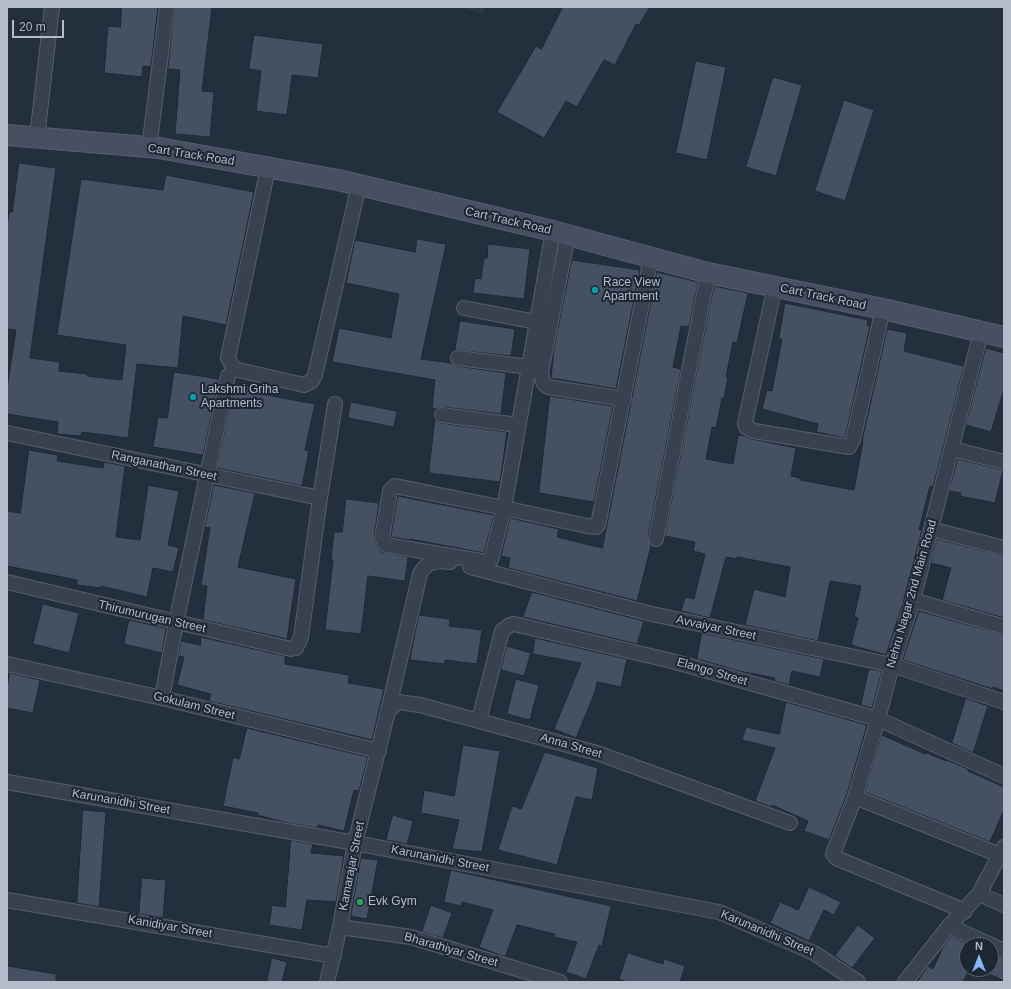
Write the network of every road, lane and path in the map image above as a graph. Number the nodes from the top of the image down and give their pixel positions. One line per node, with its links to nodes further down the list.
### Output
1 (52, 7): 4 (street)
2 (167, 7): 5 (street)
3 (7, 136): 4 (street, Cart Track Road)
4 (37, 138): 5 (street, Cart Track Road)
5 (150, 148): 6 (street, Cart Track Road)
6 (268, 168): 7 (street, Cart Track Road); 7 (street)
7 (360, 185): 8 (street, Cart Track Road)
8 (560, 233): 9 (street, Cart Track Road); 14 (street); 20 (street)
9 (651, 258): 10 (street, Cart Track Road); 20 (street)
10 (708, 272): 11 (street, Cart Track Road); 31 (street)
11 (775, 286): 13 (street, Cart Track Road); 13 (street)
12 (464, 308): 14 (street)
13 (883, 309): 15 (street, Cart Track Road)
14 (536, 322): 18 (street)
15 (981, 332): 16 (street, Cart Track Road); 25 (street, Nehru Nagar 2nd Main Road)
16 (1004, 337)
17 (458, 358): 18 (street)
18 (529, 367): 23 (street)
19 (228, 376): 27 (street)
20 (624, 399): 29 (street)
21 (335, 404): 28 (street)
22 (442, 415): 23 (street)
23 (518, 425): 29 (street)
24 (7, 433): 27 (street, Ranganathan Street)
25 (952, 449): 26 (street); 30 (street, Nehru Nagar 2nd Main Road)
26 (1004, 462)
27 (206, 474): 28 (street, Ranganathan Street); 35 (street)
28 (320, 498): 35 (street, Thirumurugan Street)
29 (504, 508): 29 (street)
30 (931, 529): 32 (street); 34 (street, Nehru Nagar 2nd Main Road)
31 (656, 539)
32 (1004, 548)
33 (7, 582): 35 (street, Thirumurugan Street)
34 (913, 600): 36 (street); 38 (street, Nehru Nagar 2nd Main Road)
35 (176, 623): 39 (street)
36 (1004, 627)
37 (7, 664): 39 (street, Gokulam Street)
38 (892, 665): 40 (street, Avvaiyar Street); 41 (street, Avvaiyar Street); 42 (street, Nehru Nagar 2nd Main Road)
39 (162, 698): 44 (street, Gokulam Street)
40 (1004, 702)
41 (388, 712): 43 (street, Anna Street); 44 (street)
42 (878, 719): 43 (street, Elango Street); 45 (street, Elango Street); 47 (street, Nehru Nagar 2nd Main Road)
43 (479, 720): 48 (street, Anna Street)
44 (379, 751): 49 (street, Kamarajar Street)
45 (1004, 776)
46 (7, 782): 49 (street, Karunanidhi Street)
47 (855, 796): 50 (street); 54 (street, Nehru Nagar 2nd Main Road)
48 (790, 823)
49 (356, 843): 56 (street, Kamarajar Street); 61 (street, Karunanidhi Street)
50 (1002, 851): 51 (street)
51 (979, 894): 53 (street); 54 (street)
52 (7, 900): 58 (street, Kanidiyar Street)
53 (1004, 904)
54 (965, 911): 55 (street)
55 (949, 926): 57 (street); 62 (street)
56 (340, 927): 58 (street, Kamarajar Street); 60 (street, Bharathiyar Street)
57 (973, 937)
58 (334, 956): 59 (street, Kamarajar Street)
59 (327, 982)
60 (560, 982)
61 (858, 982)
62 (904, 982)

